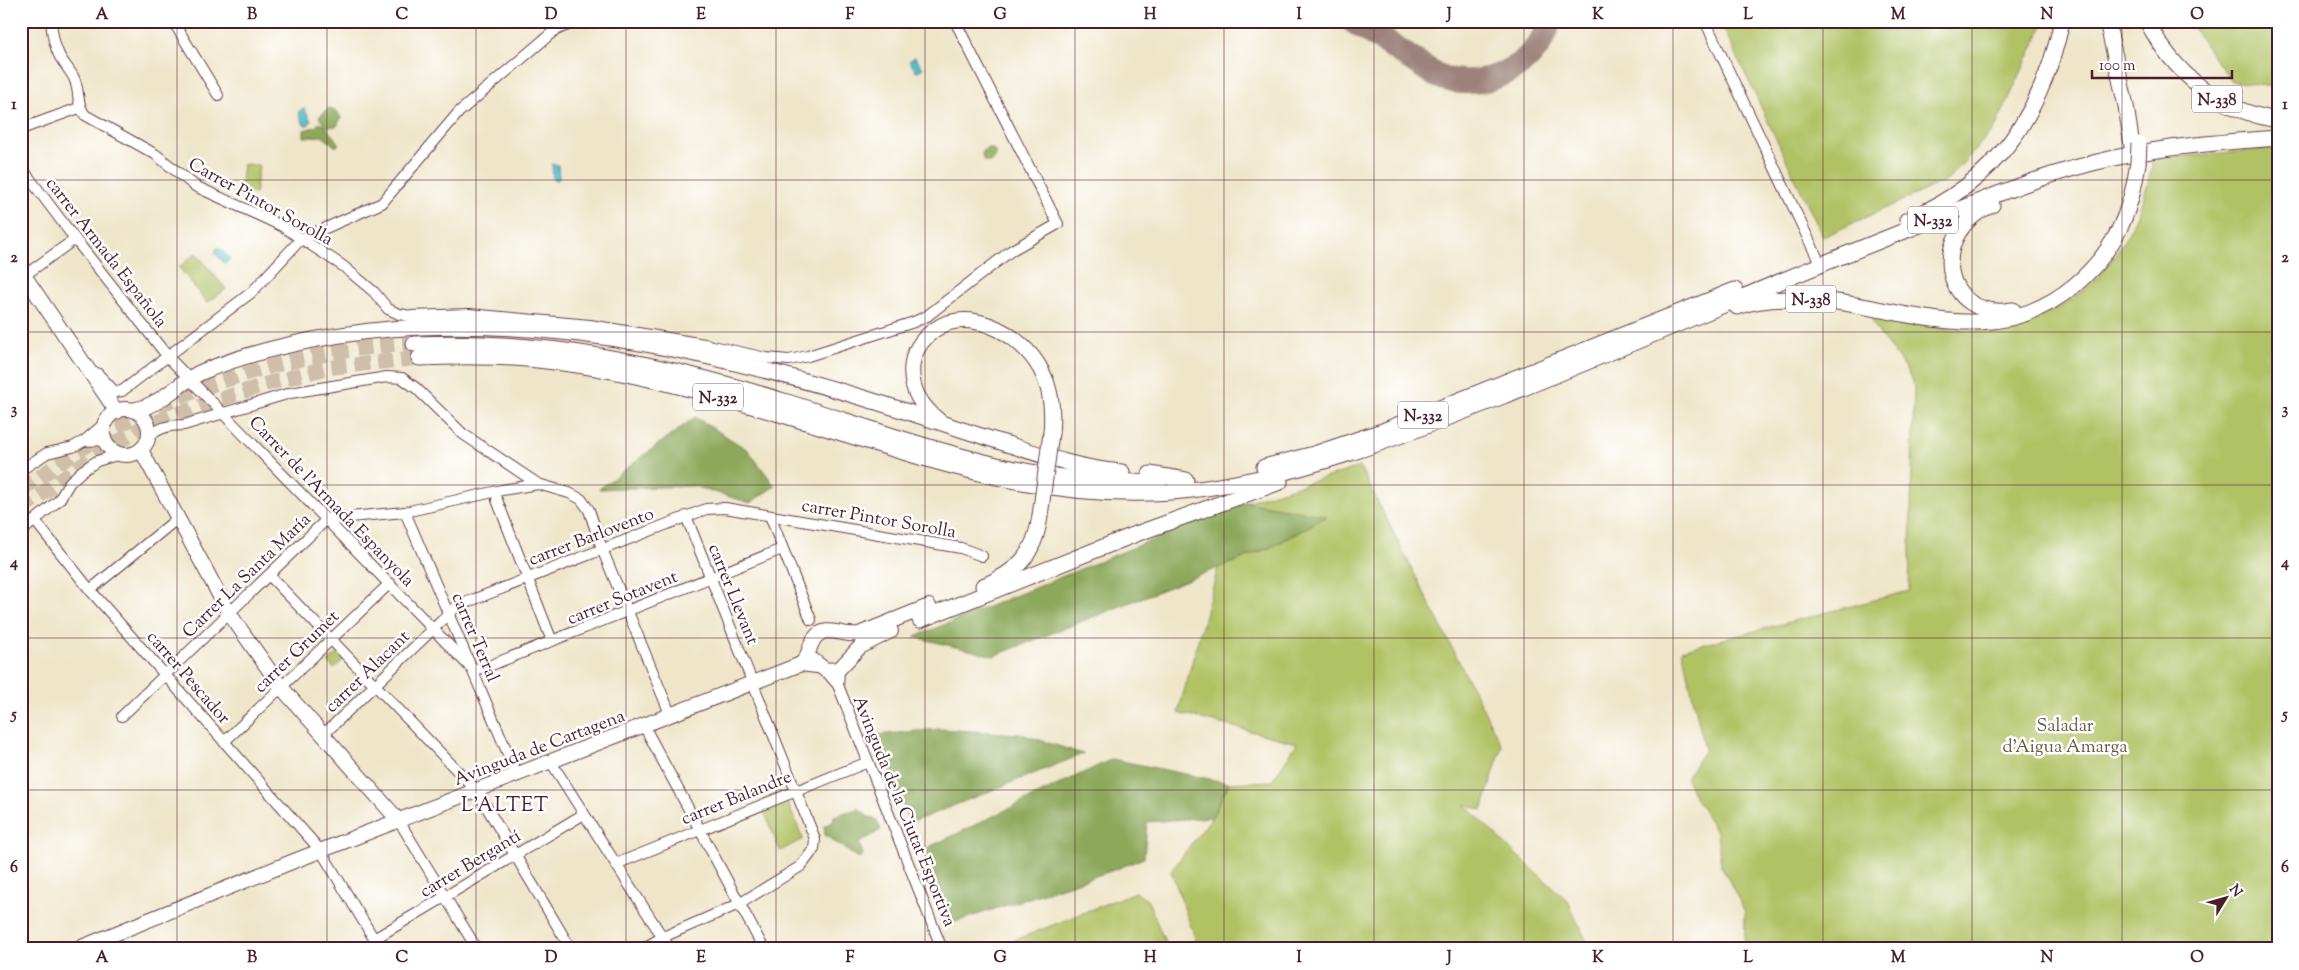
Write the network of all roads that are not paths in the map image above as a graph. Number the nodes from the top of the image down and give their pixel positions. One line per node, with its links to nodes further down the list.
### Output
1 (51, 21): 11 (street)
2 (173, 21): 10 (street)
3 (577, 21): 20 (street)
4 (956, 21): 20 (street, Carrer Pintor Sorolla)
5 (1705, 21): 21 (street)
6 (2062, 21): 21 (highway, N-338)
7 (2107, 21): 15 (highway)
8 (2115, 21): 15 (highway)
9 (2147, 21): 12 (highway, N-338)
10 (218, 95)
11 (79, 108): 13 (street); 20 (street, Carrer Pintor Sorolla)
12 (2278, 120)
13 (21, 129)
14 (2278, 138): 16 (highway, N-332)
15 (2136, 145): 17 (highway)
16 (2095, 162): 17 (highway); 24 (highway, N-332)
17 (2135, 163): 27 (highway, N-338)
18 (21, 168): 19 (street, carrer Armada Española)
19 (74, 239): 23 (street); 28 (street, carrer Armada Española)
20 (302, 239): 28 (street)
21 (1817, 257): 22 (highway, N-338)
22 (1798, 265): 25 (highway, N-332)
23 (22, 275): 26 (main road)
24 (1773, 283): 25 (highway, N-332); 27 (highway, N-332)
25 (1653, 324): 42 (highway, N-332)
26 (67, 338): 28 (street); 31 (main road)
27 (1625, 347): 40 (highway, N-332)
28 (168, 357): 29 (street, Carrer de l'Armada Espanyola)
29 (188, 378): 30 (highway); 32 (street, Carrer de l'Armada Espanyola); 33 (highway)
30 (134, 410): 31 (main road); 35 (main road)
31 (117, 412): 34 (main road)
32 (222, 412): 35 (street); 43 (street); 49 (street, Carrer de l'Armada Espanyola)
33 (942, 423): 42 (highway); 61 (highway, bridge)
34 (104, 424): 36 (main road); 37 (street)
35 (149, 436): 38 (main road)
36 (104, 440): 37 (street); 39 (main road)
37 (84, 442): 41 (street)
38 (141, 450): 39 (main road); 48 (main road)
39 (120, 454): 51 (street)
40 (1323, 463): 42 (highway, N-332); 66 (highway)
41 (21, 470)
42 (1186, 480)
43 (538, 484): 45 (street); 54 (street)
44 (496, 500): 57 (street)
45 (405, 512): 49 (street); 64 (street, carrer Terral)
46 (686, 516): 47 (street, carrer Barlovento); 54 (street, carrer Barlovento); 58 (street, carrer Llevant)
47 (770, 516): 50 (street, carrer Pintor Sorolla); 53 (street)
48 (178, 518): 60 (street); 63 (main road)
49 (327, 520): 56 (street, Carrer La Santa María); 59 (street, Carrer de l'Armada Espanyola)
50 (794, 520): 53 (street); 55 (street, carrer Pintor Sorolla)
51 (36, 522): 52 (street); 60 (street, carrer Pescador)
52 (21, 532)
53 (780, 545): 58 (street, carrer Sotavent); 65 (street)
54 (602, 549): 57 (street, carrer Barlovento); 62 (street)
55 (982, 556)
56 (269, 575): 63 (street, Carrer La Santa María); 70 (street)
57 (527, 578): 64 (street, carrer Barlovento); 71 (street)
58 (711, 579): 62 (street, carrer Sotavent); 78 (street, carrer Llevant)
59 (390, 583): 67 (street, Carrer de l'Armada Espanyola); 70 (street, carrer Grumet)
60 (90, 590): 77 (street, carrer Pescador)
61 (929, 606): 69 (main road)
62 (628, 612): 71 (street, carrer Sotavent); 83 (street)
63 (229, 613): 77 (street, Carrer La Santa María); 80 (main road)
64 (448, 614): 67 (street, carrer Barlovento); 76 (street, carrer Terral)
65 (811, 620): 68 (street); 72 (street)
66 (920, 620): 73 (main road)
67 (434, 629): 76 (street, Carrer de l'Armada Espanyola); 81 (street, carrer Alacant)
68 (827, 631): 69 (main road); 72 (main road)
69 (842, 634): 73 (main road)
70 (331, 640): 80 (street, carrer Grumet); 81 (street)
71 (552, 642): 76 (street, carrer Sotavent)
72 (812, 646): 74 (main road); 75 (main road)
73 (846, 662): 75 (main road); 79 (street)
74 (801, 664): 75 (main road); 78 (main road, Avinguda de Cartagena)
75 (821, 668): 79 (street, Avinguda de la Ciutat Esportiva)
76 (472, 669): 89 (street, carrer Terral)
77 (165, 674): 82 (street, Carrer La Santa María); 86 (street, carrer Pescador)
78 (752, 684): 83 (main road, Avinguda de Cartagena); 91 (street, carrer Llevant)
79 (838, 685): 88 (street, Avinguda de la Ciutat Esportiva)
80 (281, 686): 85 (main road); 86 (street, carrer Grumet)
81 (375, 686): 85 (street, carrer Alacant); 90 (street)
82 (122, 716)
83 (671, 716): 84 (main road, Avinguda de Cartagena)
84 (644, 726): 87 (main road, Avinguda de Cartagena); 94 (street)
85 (322, 736): 93 (main road)
86 (224, 742): 95 (street, carrer Pescador)
87 (551, 762): 89 (main road, Avinguda de Cartagena); 92 (street)
88 (868, 762): 91 (street, carrer Balandre); 109 (street, Avinguda de la Ciutat Esportiva)
89 (517, 775): 90 (main road, Avinguda de Cartagena)
90 (476, 791): 93 (main road, Avinguda de Cartagena); 96 (street)
91 (794, 791): 94 (street, carrer Balandre); 99 (street, carrer Llevant)
92 (584, 814): 96 (street, carrer Bergantí); 97 (street)
93 (399, 821): 95 (main road, Avinguda de Cartagena); 98 (street)
94 (699, 830): 97 (street, carrer Balandre); 99 (street)
95 (321, 851): 101 (street, carrer Pescador); 102 (main road, Avinguda de Cartagena)
96 (515, 855): 98 (street, carrer Bergantí); 105 (street)
97 (616, 864): 100 (street)
98 (446, 896): 101 (street, carrer Bergantí); 104 (street)
99 (740, 904): 100 (street); 108 (street)
100 (663, 936): 106 (street); 107 (street)
101 (374, 939): 103 (street, carrer Pescador)
102 (77, 949)
103 (380, 949)
104 (477, 949)
105 (571, 949)
106 (642, 949)
107 (670, 949)
108 (764, 949)
109 (942, 949)

